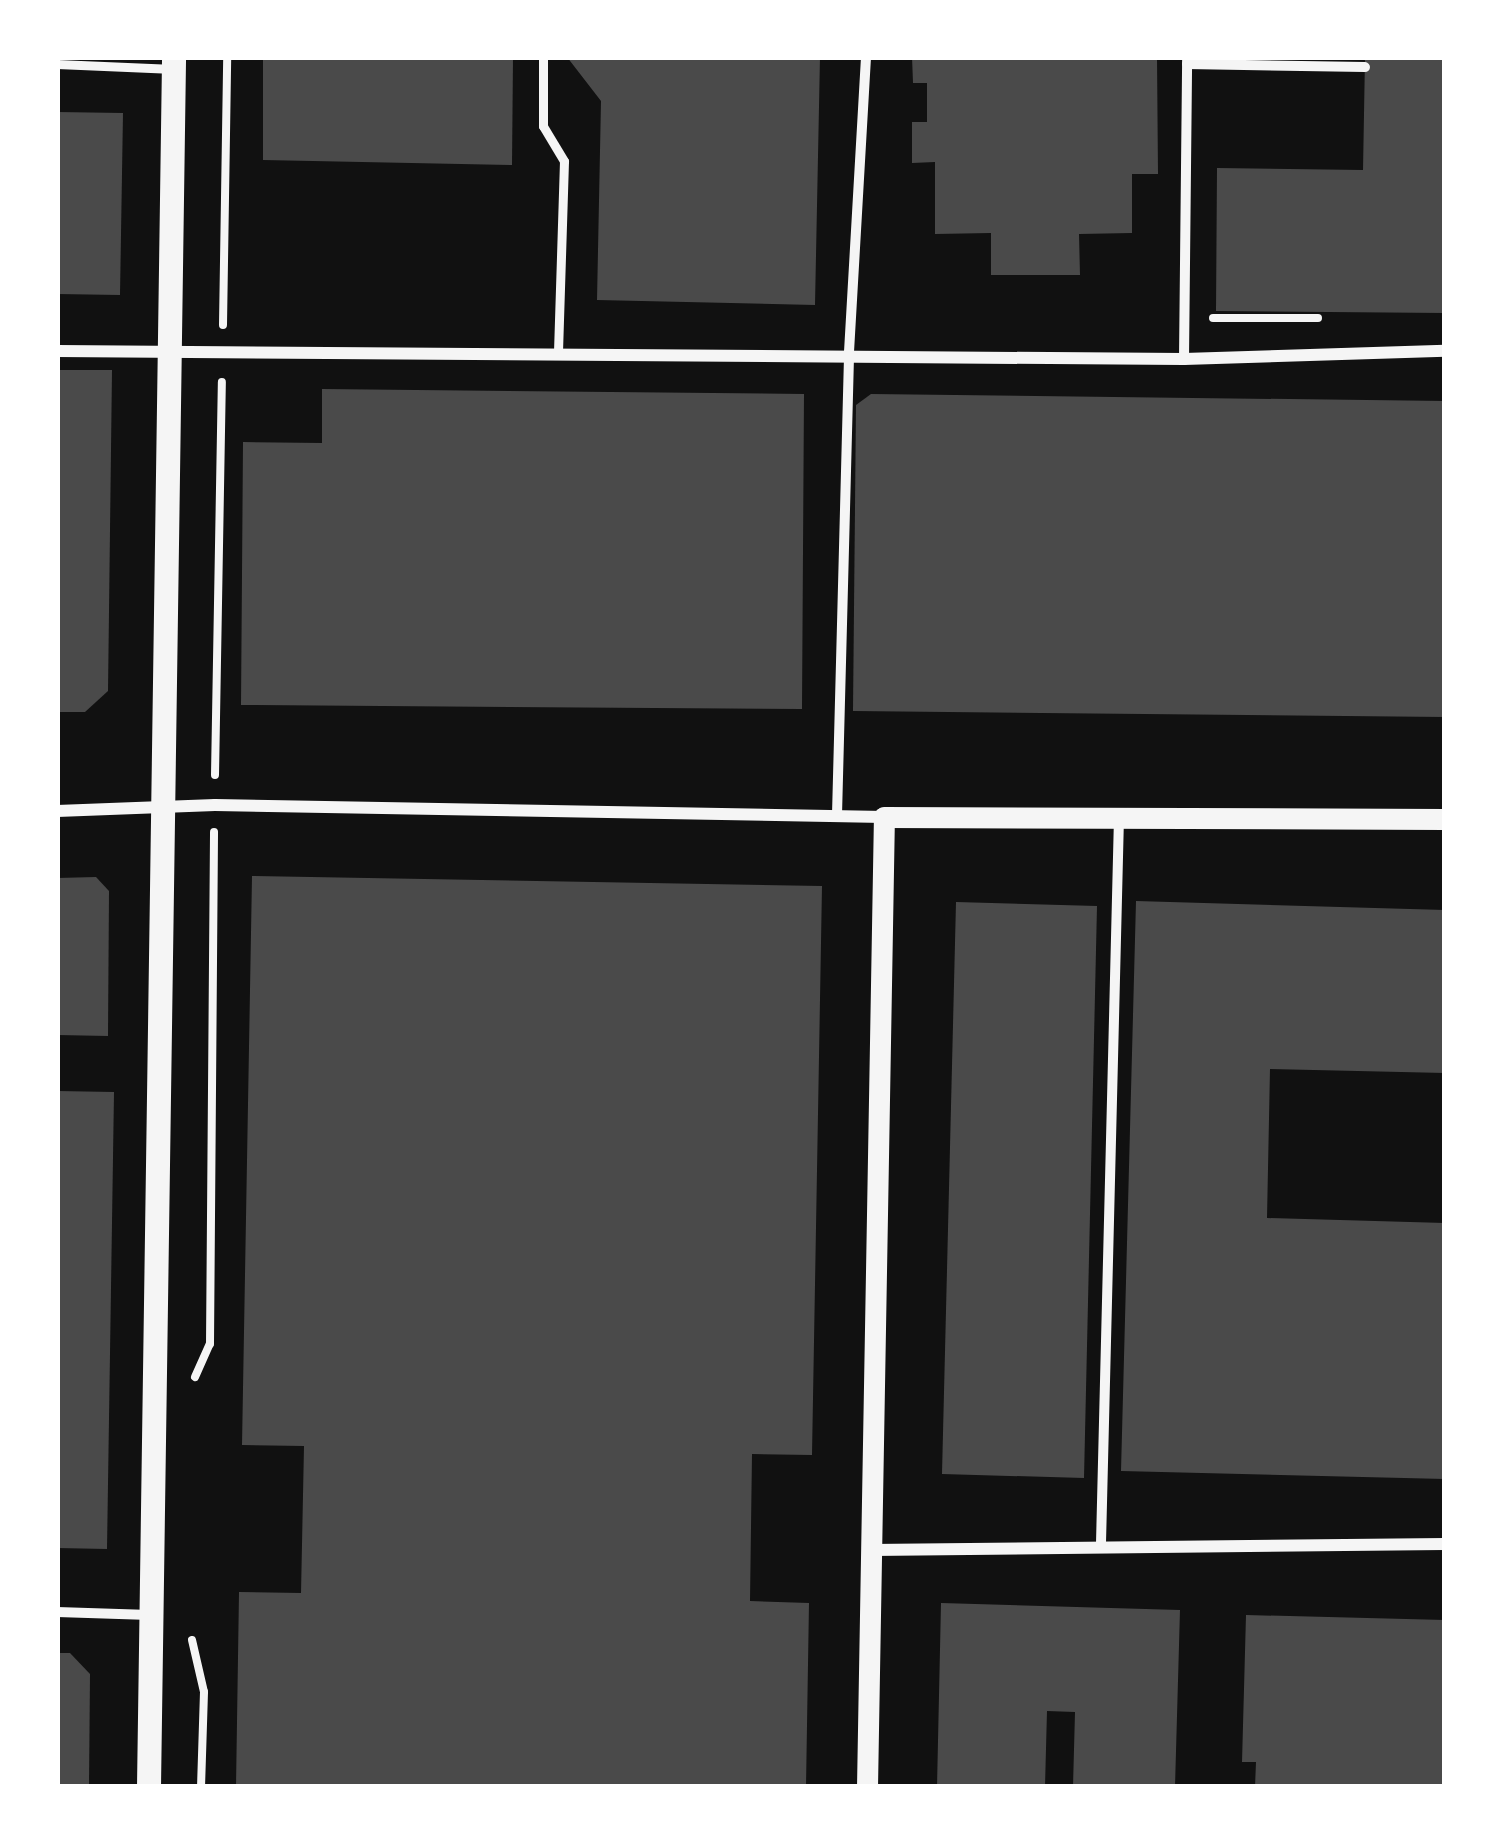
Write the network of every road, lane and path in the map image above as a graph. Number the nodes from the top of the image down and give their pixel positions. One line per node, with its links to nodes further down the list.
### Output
1 (227, 57): 8 (path)
2 (543, 57): 12 (lane)
3 (866, 57): 11 (street)
4 (1187, 60): 7 (street); 14 (street)
5 (174, 63): 6 (lane); 13 (main road)
6 (57, 64)
7 (1365, 67)
8 (224, 282)
9 (57, 351): 13 (street)
10 (1445, 351): 14 (street)
11 (849, 352): 12 (street); 14 (street); 20 (street)
12 (558, 354): 13 (street)
13 (174, 355): 17 (main road)
14 (1184, 359)
15 (221, 409): 16 (path)
16 (217, 716)
17 (163, 807): 18 (street); 20 (street); 29 (main road)
18 (57, 811)
19 (1119, 814): 21 (street); 22 (street); 25 (street)
20 (837, 815): 21 (street)
21 (884, 817): 27 (street)
22 (1445, 819)
23 (214, 896): 24 (path)
24 (190, 1383)
25 (1101, 1543): 26 (street); 27 (street)
26 (1445, 1544)
27 (871, 1550): 33 (street)
28 (57, 1612): 29 (street)
29 (152, 1615): 31 (main road)
30 (189, 1631): 32 (path)
31 (148, 1787)
32 (201, 1787)
33 (867, 1787)

